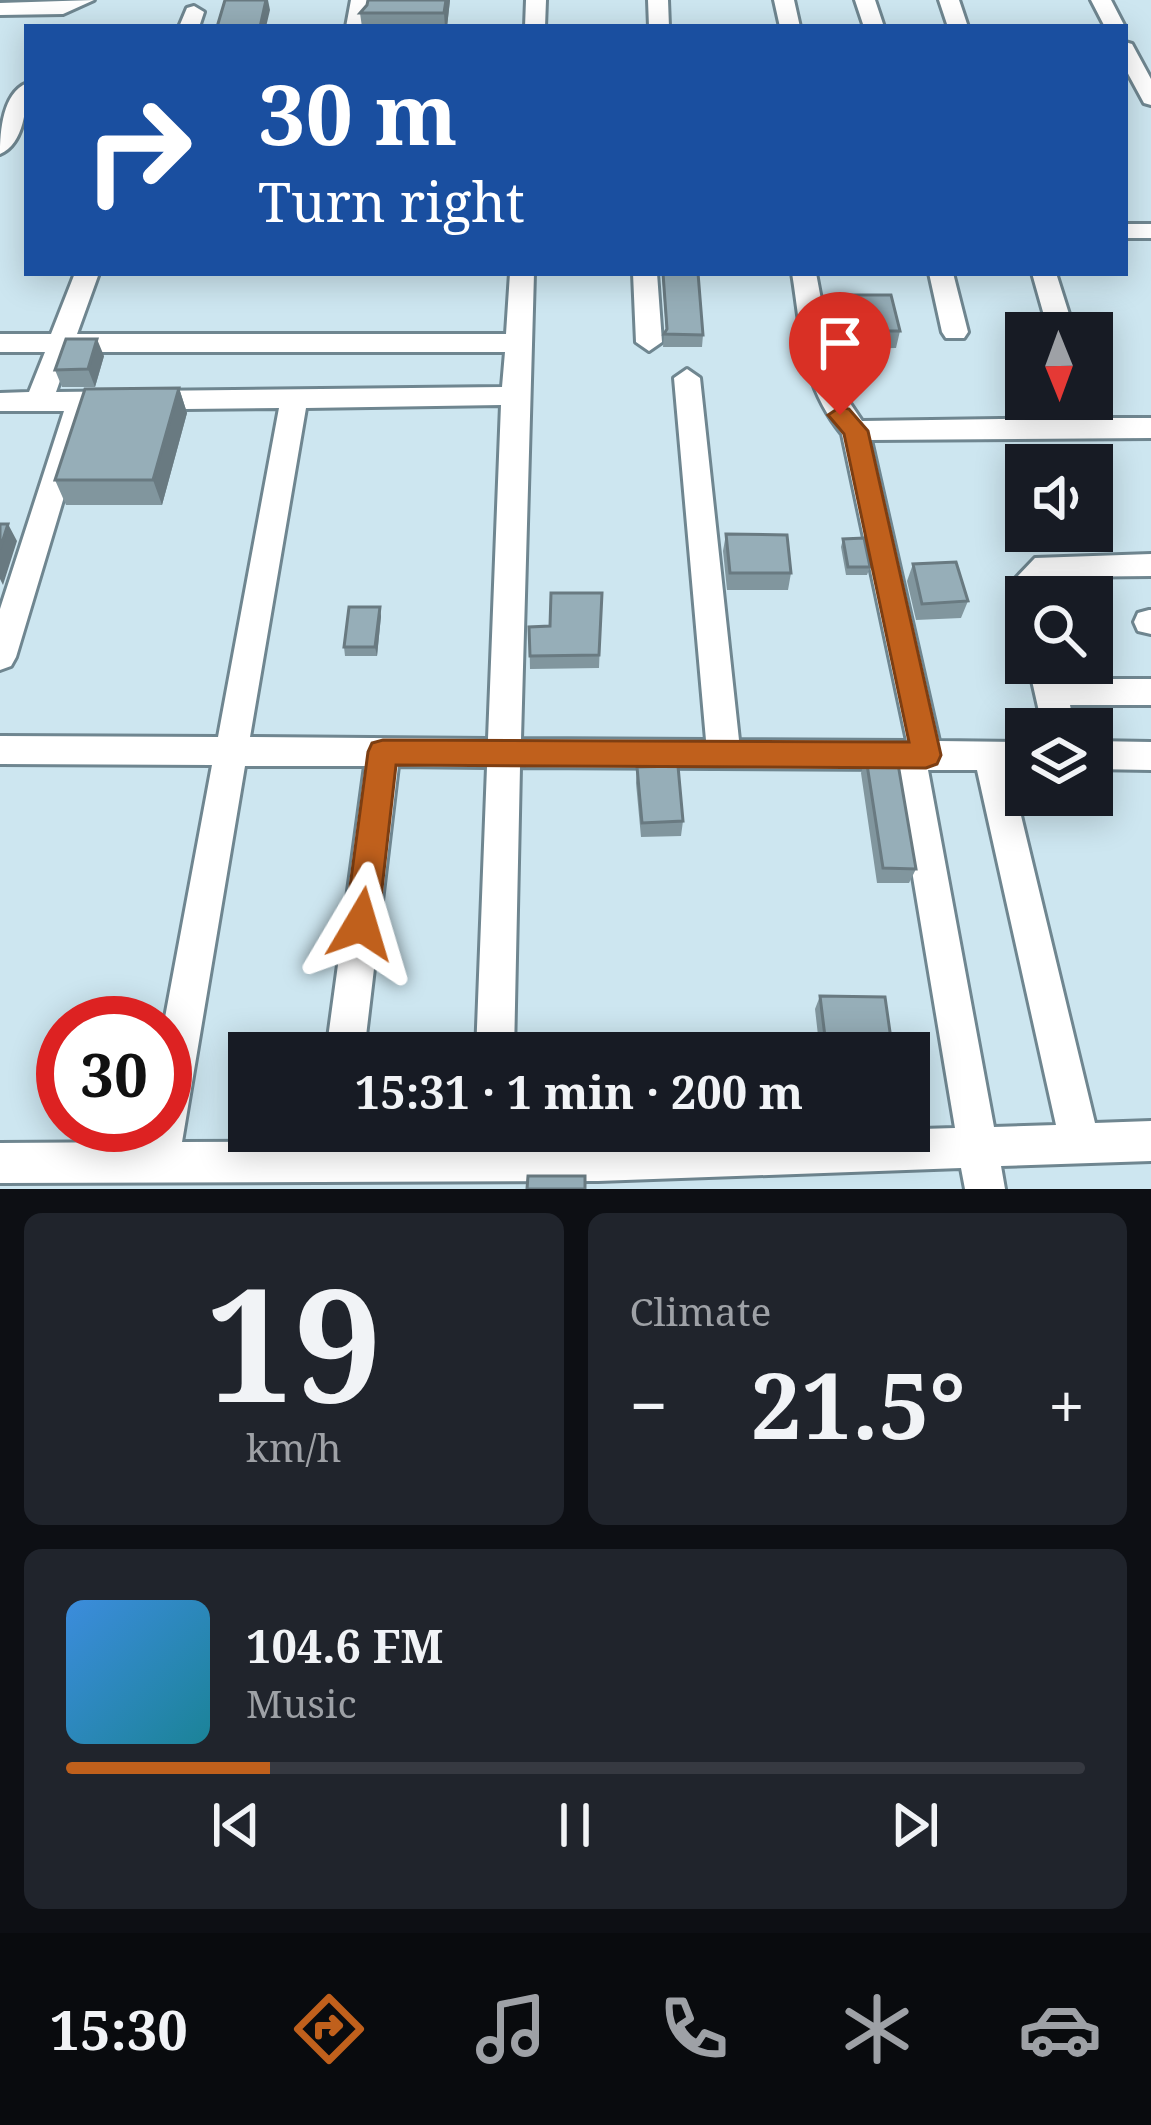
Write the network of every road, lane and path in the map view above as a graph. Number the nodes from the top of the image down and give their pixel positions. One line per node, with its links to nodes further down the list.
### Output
1 (83, 0): 2 (street)
2 (0, 8)
3 (1128, 54): 4 (street)
4 (1151, 103)
5 (18, 105): 6 (street)
6 (0, 147)
7 (86, 276): 17 (street)
8 (522, 276): 18 (street)
9 (645, 276): 15 (street)
10 (805, 276): 28 (street)
11 (942, 276): 14 (street)
12 (1046, 276): 13 (street)
13 (1056, 312)
14 (955, 332)
15 (649, 342)
16 (0, 343): 17 (street)
17 (60, 343): 18 (street); 22 (street)
18 (518, 343): 20 (street)
19 (687, 378): 38 (street)
20 (515, 396): 21 (street); 37 (street)
21 (294, 399): 23 (street); 35 (street)
22 (38, 401): 23 (street); 24 (street)
23 (80, 401): 31 (street)
24 (0, 402)
25 (1005, 419): 28 (street)
26 (1113, 419): 27 (street)
27 (1151, 428)
28 (855, 431): 39 (street)
29 (1151, 565): 30 (street)
30 (1032, 576)
31 (0, 657)
32 (1096, 684): 33 (street)
33 (1151, 692)
34 (0, 750): 35 (street)
35 (235, 752): 36 (street); 52 (street)
36 (383, 752): 37 (street); 44 (street)
37 (504, 753): 38 (street); 45 (street)
38 (724, 755): 39 (street)
39 (918, 755): 41 (street); 48 (street)
40 (1113, 755): 42 (street)
41 (1005, 756)
42 (1151, 756)
43 (1019, 816): 47 (street)
44 (348, 1032)
45 (496, 1032)
46 (1151, 1141): 47 (street)
47 (1080, 1143): 48 (street)
48 (977, 1148): 53 (street); 56 (street)
49 (316, 1152): 55 (street)
50 (514, 1152): 53 (street)
51 (0, 1163): 54 (street)
52 (158, 1164): 54 (street); 55 (street)
53 (598, 1175)
54 (41, 1176)
55 (237, 1176)
56 (985, 1189)

